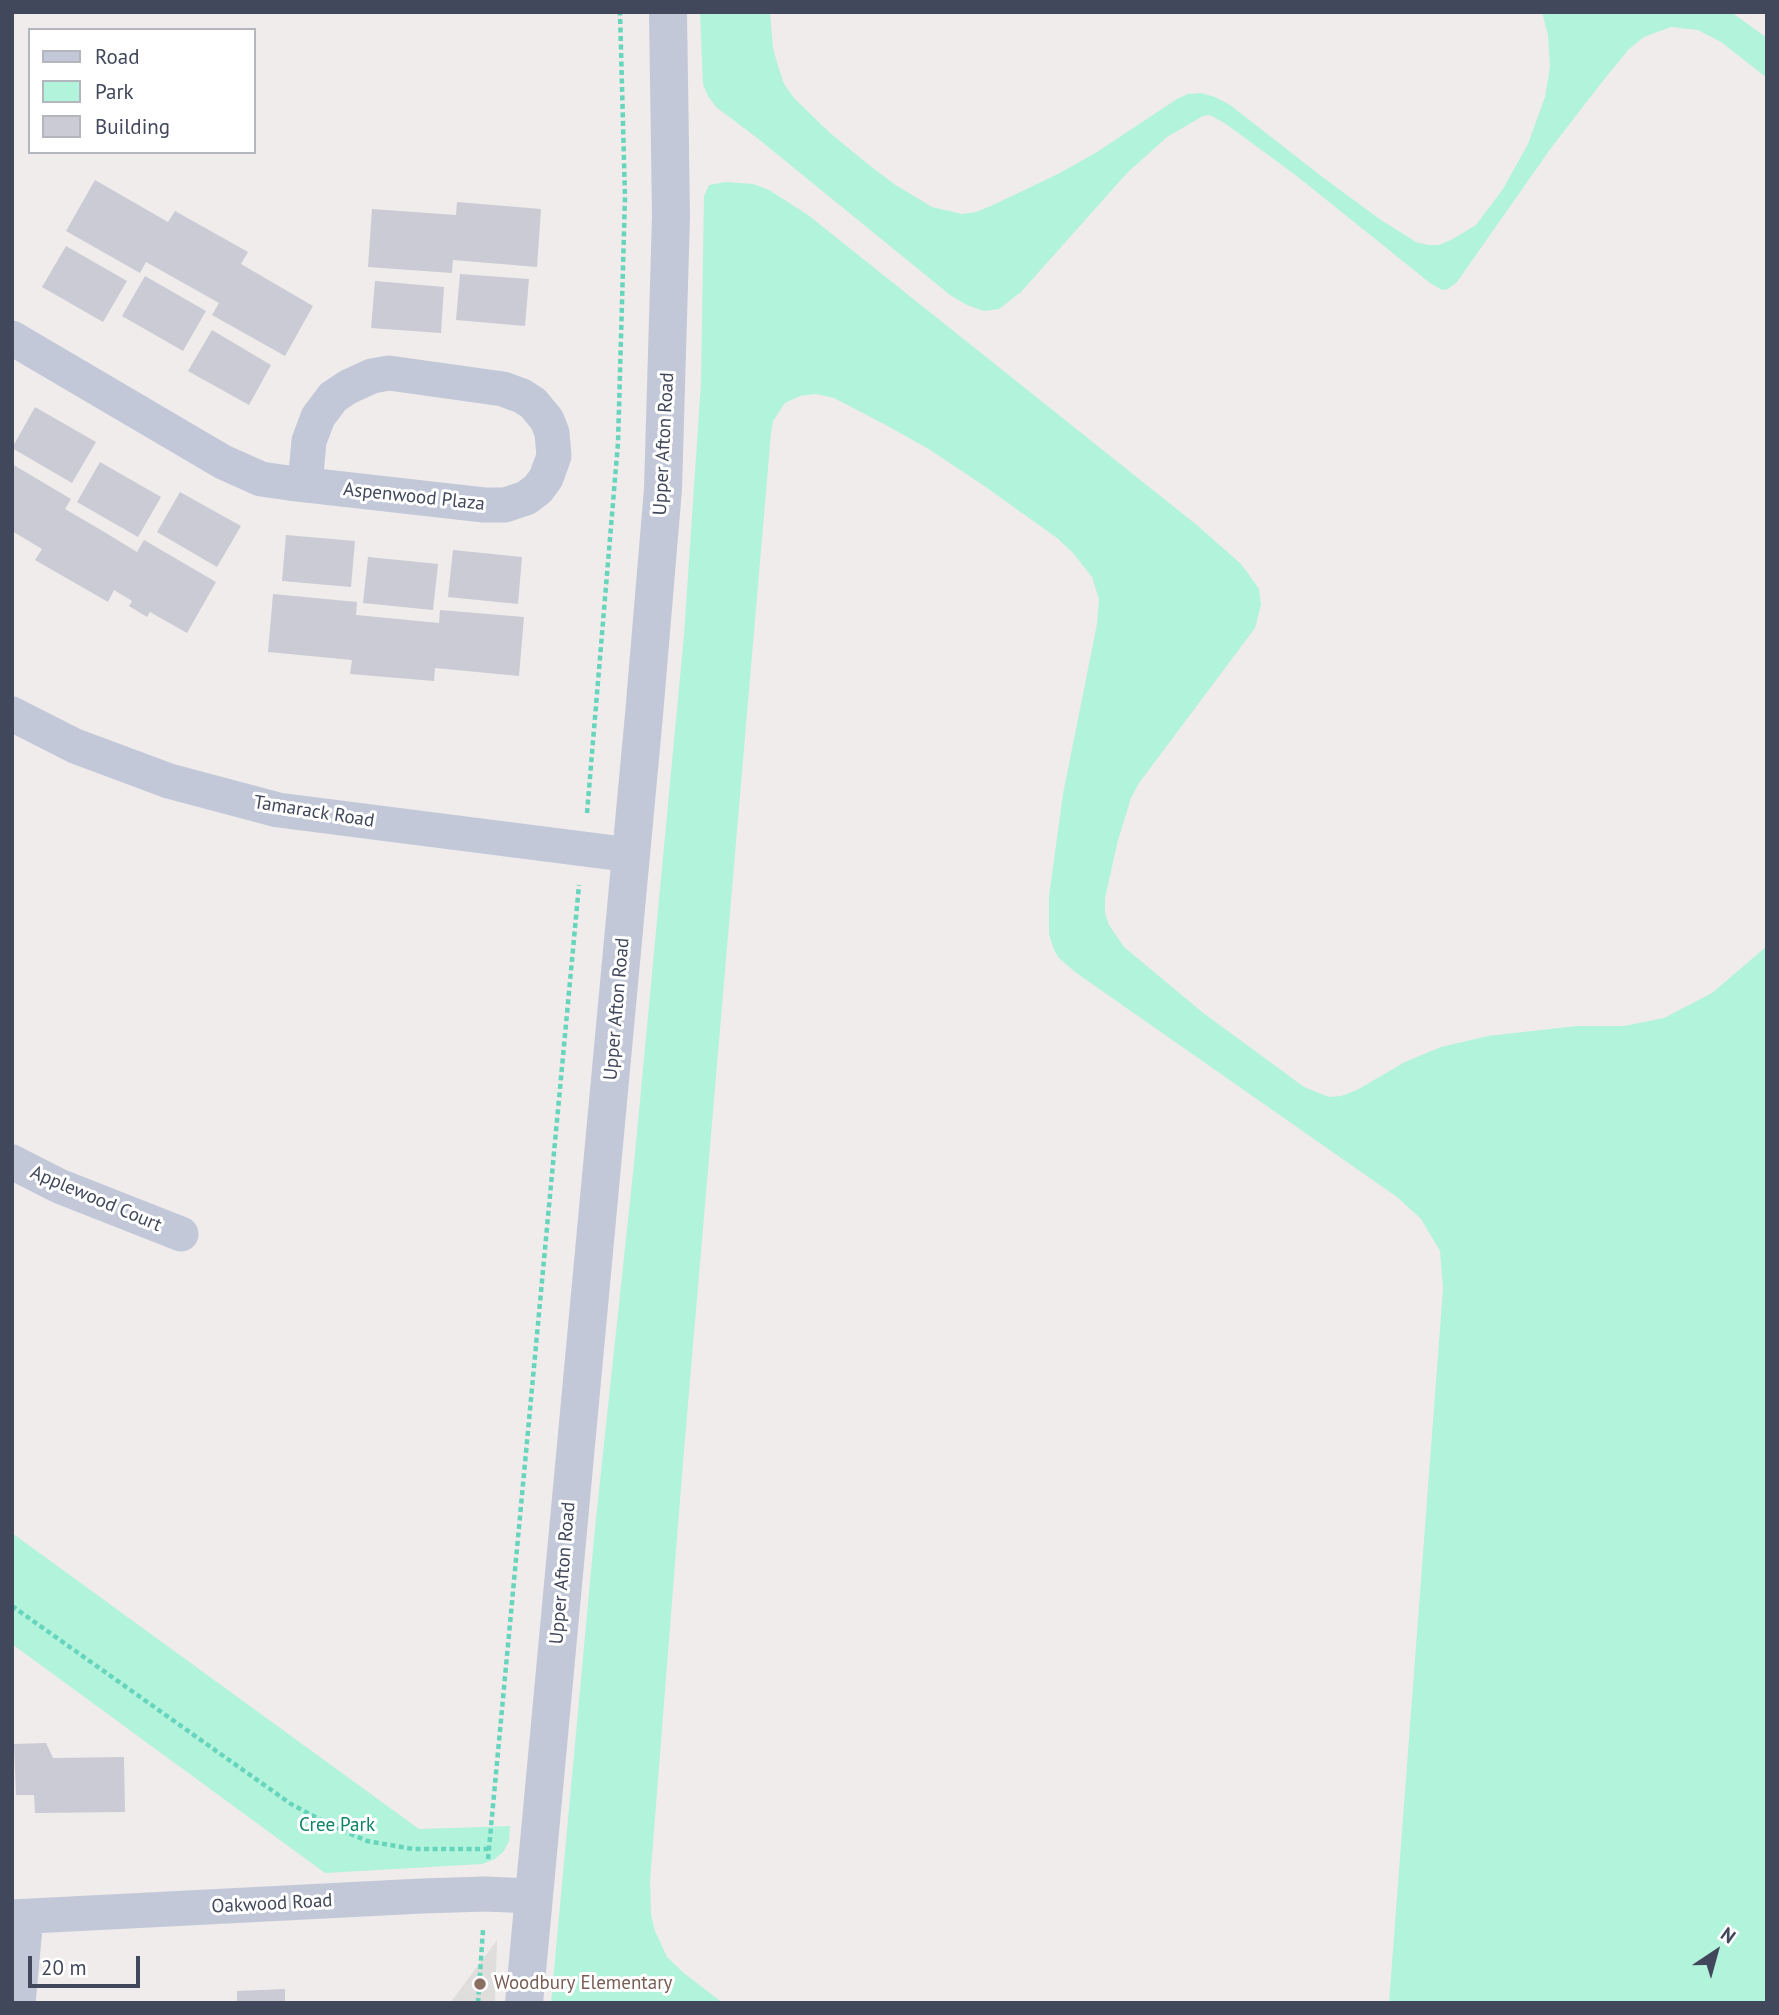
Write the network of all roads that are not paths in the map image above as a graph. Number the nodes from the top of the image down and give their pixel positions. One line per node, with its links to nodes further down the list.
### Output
1 (668, 12): 5 (street, Upper Afton Road)
2 (12, 338): 3 (street, Aspenwood Plaza)
3 (305, 485): 3 (street, Aspenwood Plaza)
4 (12, 714): 5 (street, Tamarack Road)
5 (631, 855): 8 (street, Upper Afton Road)
6 (12, 1163): 7 (street, Applewood Court)
7 (181, 1234)
8 (532, 1896): 9 (street, Oakwood Road); 11 (street, Upper Afton Road)
9 (19, 1917): 10 (street)
10 (18, 2003)
11 (524, 2003)

